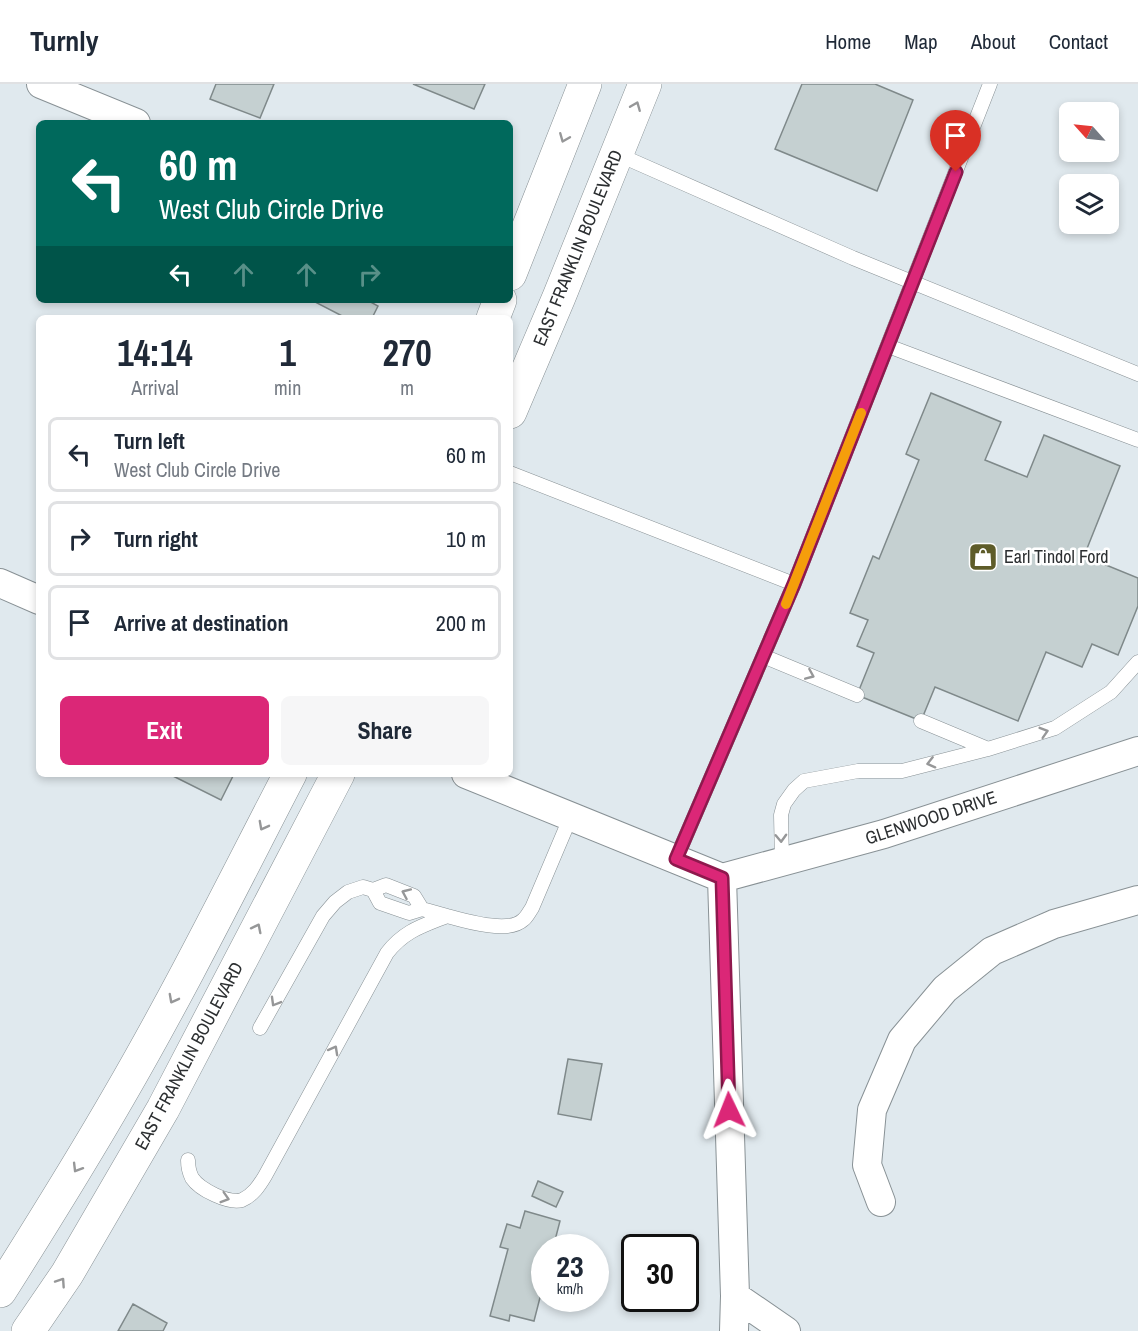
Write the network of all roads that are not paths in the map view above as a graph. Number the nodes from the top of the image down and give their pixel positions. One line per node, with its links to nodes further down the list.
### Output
1 (41, 84): 5 (street)
2 (585, 84): 7 (main road, one-way to 7)
3 (645, 84): 6 (main road, EAST FRANKLIN BOULEVARD, one-way to 3)
4 (990, 84): 8 (lane)
5 (129, 120)
6 (617, 154): 8 (lane); 11 (main road, EAST FRANKLIN BOULEVARD)
7 (513, 266)
8 (913, 282): 9 (lane); 10 (lane)
9 (888, 346): 12 (lane); 15 (lane)
10 (1138, 374)
11 (513, 405)
12 (1138, 440)
13 (513, 474): 15 (lane)
14 (0, 583): 16 (street)
15 (794, 584): 17 (lane)
16 (36, 599)
17 (763, 656): 19 (lane, one-way to 19); 27 (lane)
18 (1138, 662): 21 (lane, one-way to 18)
19 (857, 695)
20 (921, 721): 21 (lane)
21 (988, 749): 28 (lane, one-way to 28)
22 (1138, 751): 28 (street, GLENWOOD DRIVE)
23 (288, 777): 35 (main road, one-way to 35)
24 (336, 777): 37 (main road, EAST FRANKLIN BOULEVARD, one-way to 24)
25 (474, 777): 26 (street)
26 (571, 816): 27 (street); 31 (lane)
27 (676, 859): 29 (street)
28 (782, 861): 29 (street, GLENWOOD DRIVE)
29 (722, 878): 36 (street)
30 (1138, 900): 34 (street)
31 (447, 916): 32 (lane, one-way to 32); 33 (lane, one-way to 31)
32 (260, 1028)
33 (188, 1160)
34 (881, 1202)
35 (0, 1291)
36 (735, 1296): 38 (street); 39 (street)
37 (28, 1331)
38 (734, 1331)
39 (786, 1331)

